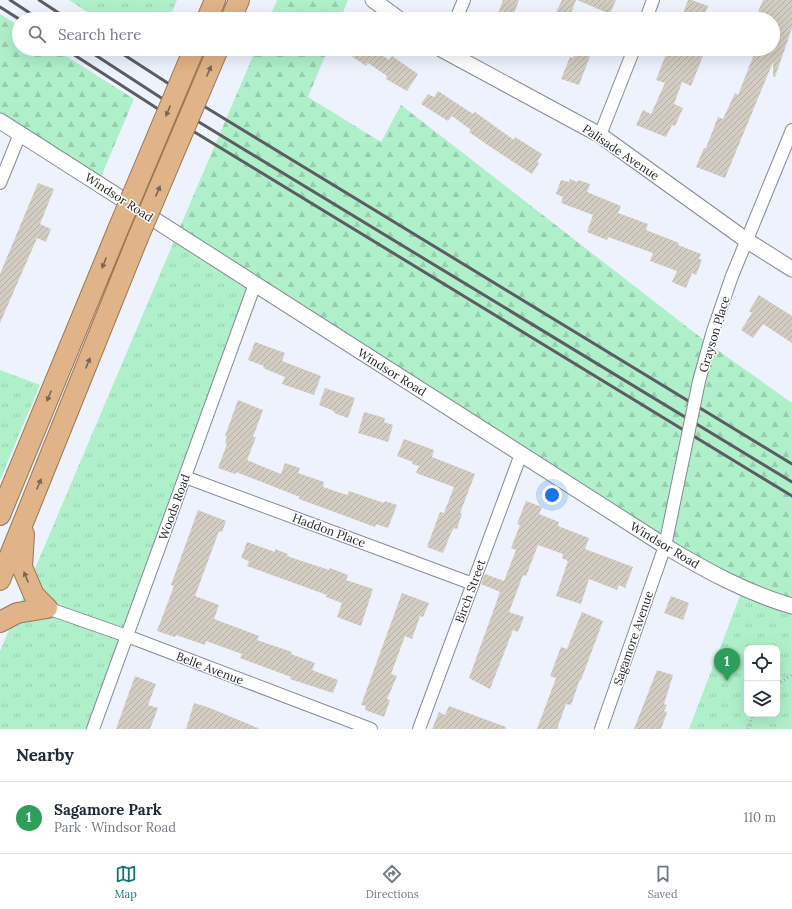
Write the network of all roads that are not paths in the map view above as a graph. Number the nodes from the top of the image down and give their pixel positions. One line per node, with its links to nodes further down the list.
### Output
1 (215, 0): 6 (highway)
2 (239, 0): 7 (highway)
3 (373, 0): 8 (street)
4 (464, 0): 9 (street)
5 (653, 0): 10 (street)
6 (210, 12)
7 (234, 12)
8 (390, 12)
9 (459, 12)
10 (649, 12)
11 (191, 56): 25 (highway, one-way to 25, bridge)
12 (215, 56): 27 (highway, one-way to 12, bridge)
13 (456, 56): 18 (street, Palisade Avenue)
14 (631, 56): 18 (street)
15 (0, 121): 17 (street, Windsor Road)
16 (792, 130): 20 (street, Grayson Place)
17 (20, 134): 19 (street); 22 (street, Windsor Road)
18 (600, 135): 20 (street, Palisade Avenue)
19 (0, 183)
20 (746, 240): 21 (street, Palisade Avenue); 28 (street, Grayson Place, bridge)
21 (792, 269)
22 (255, 284): 23 (street, Windsor Road); 24 (street, Woods Road)
23 (521, 454): 28 (street, Windsor Road); 30 (street, Birch Street)
24 (185, 477): 30 (street, Haddon Place); 34 (street, Woods Road)
25 (7, 486): 26 (highway)
26 (0, 515)
27 (25, 520): 29 (highway); 32 (highway, one-way to 27)
28 (665, 546): 31 (street, Windsor Road); 38 (street, Sagamore Avenue)
29 (0, 580)
30 (473, 584): 37 (street, Birch Street)
31 (792, 606)
32 (48, 608): 33 (highway); 34 (street, Belle Avenue)
33 (0, 622)
34 (127, 636): 35 (street, Woods Road); 36 (street, Belle Avenue)
35 (93, 729)
36 (371, 729)
37 (419, 729)
38 (601, 729)

